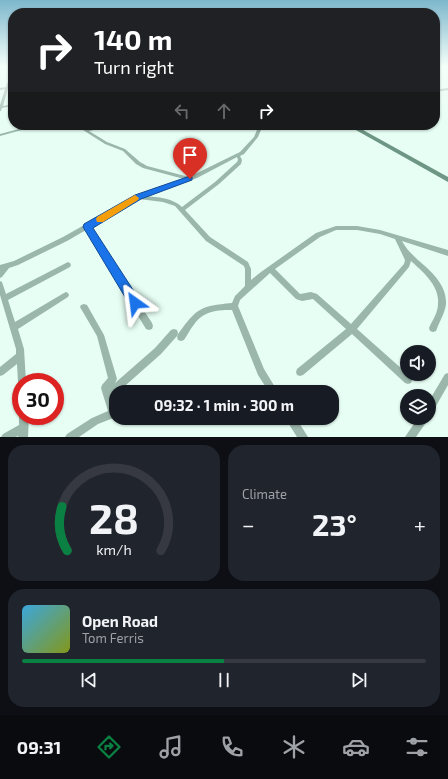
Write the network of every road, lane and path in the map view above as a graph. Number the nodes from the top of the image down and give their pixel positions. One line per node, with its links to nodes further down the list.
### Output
1 (7, 88): 2 (street); 3 (street)
2 (0, 89)
3 (1, 108)
4 (19, 130): 9 (street)
5 (86, 130): 12 (street)
6 (259, 130): 10 (street)
7 (359, 130): 13 (main road)
8 (365, 130): 11 (main road)
9 (0, 135)
10 (238, 155): 12 (street); 15 (street)
11 (448, 174)
12 (190, 179): 14 (street)
13 (448, 180)
14 (138, 197): 15 (street); 16 (street)
15 (182, 209): 25 (street)
16 (87, 227): 21 (street); 30 (street)
17 (397, 237): 18 (street); 19 (street); 22 (street)
18 (403, 250): 32 (street); 33 (street)
19 (448, 253)
20 (68, 265): 27 (street)
21 (3, 268): 23 (street)
22 (271, 269): 25 (street); 33 (street)
23 (0, 275)
24 (0, 284): 27 (street)
25 (248, 286): 28 (street)
26 (66, 295): 31 (street)
27 (5, 298): 31 (street)
28 (234, 306): 40 (street); 41 (street)
29 (84, 307): 41 (street)
30 (149, 326)
31 (14, 327): 34 (street)
32 (433, 328)
33 (351, 330): 36 (street); 38 (street)
34 (20, 356): 35 (street); 37 (street)
35 (0, 372)
36 (300, 372)
37 (21, 373)
38 (400, 373)
39 (448, 377): 43 (street)
40 (269, 385)
41 (108, 396): 42 (street)
42 (109, 399)
43 (436, 399)
44 (109, 415): 49 (street)
45 (295, 425): 50 (street)
46 (419, 425): 51 (street)
47 (23, 432): 48 (street)
48 (6, 437)
49 (70, 437)
50 (303, 437)
51 (410, 437)

